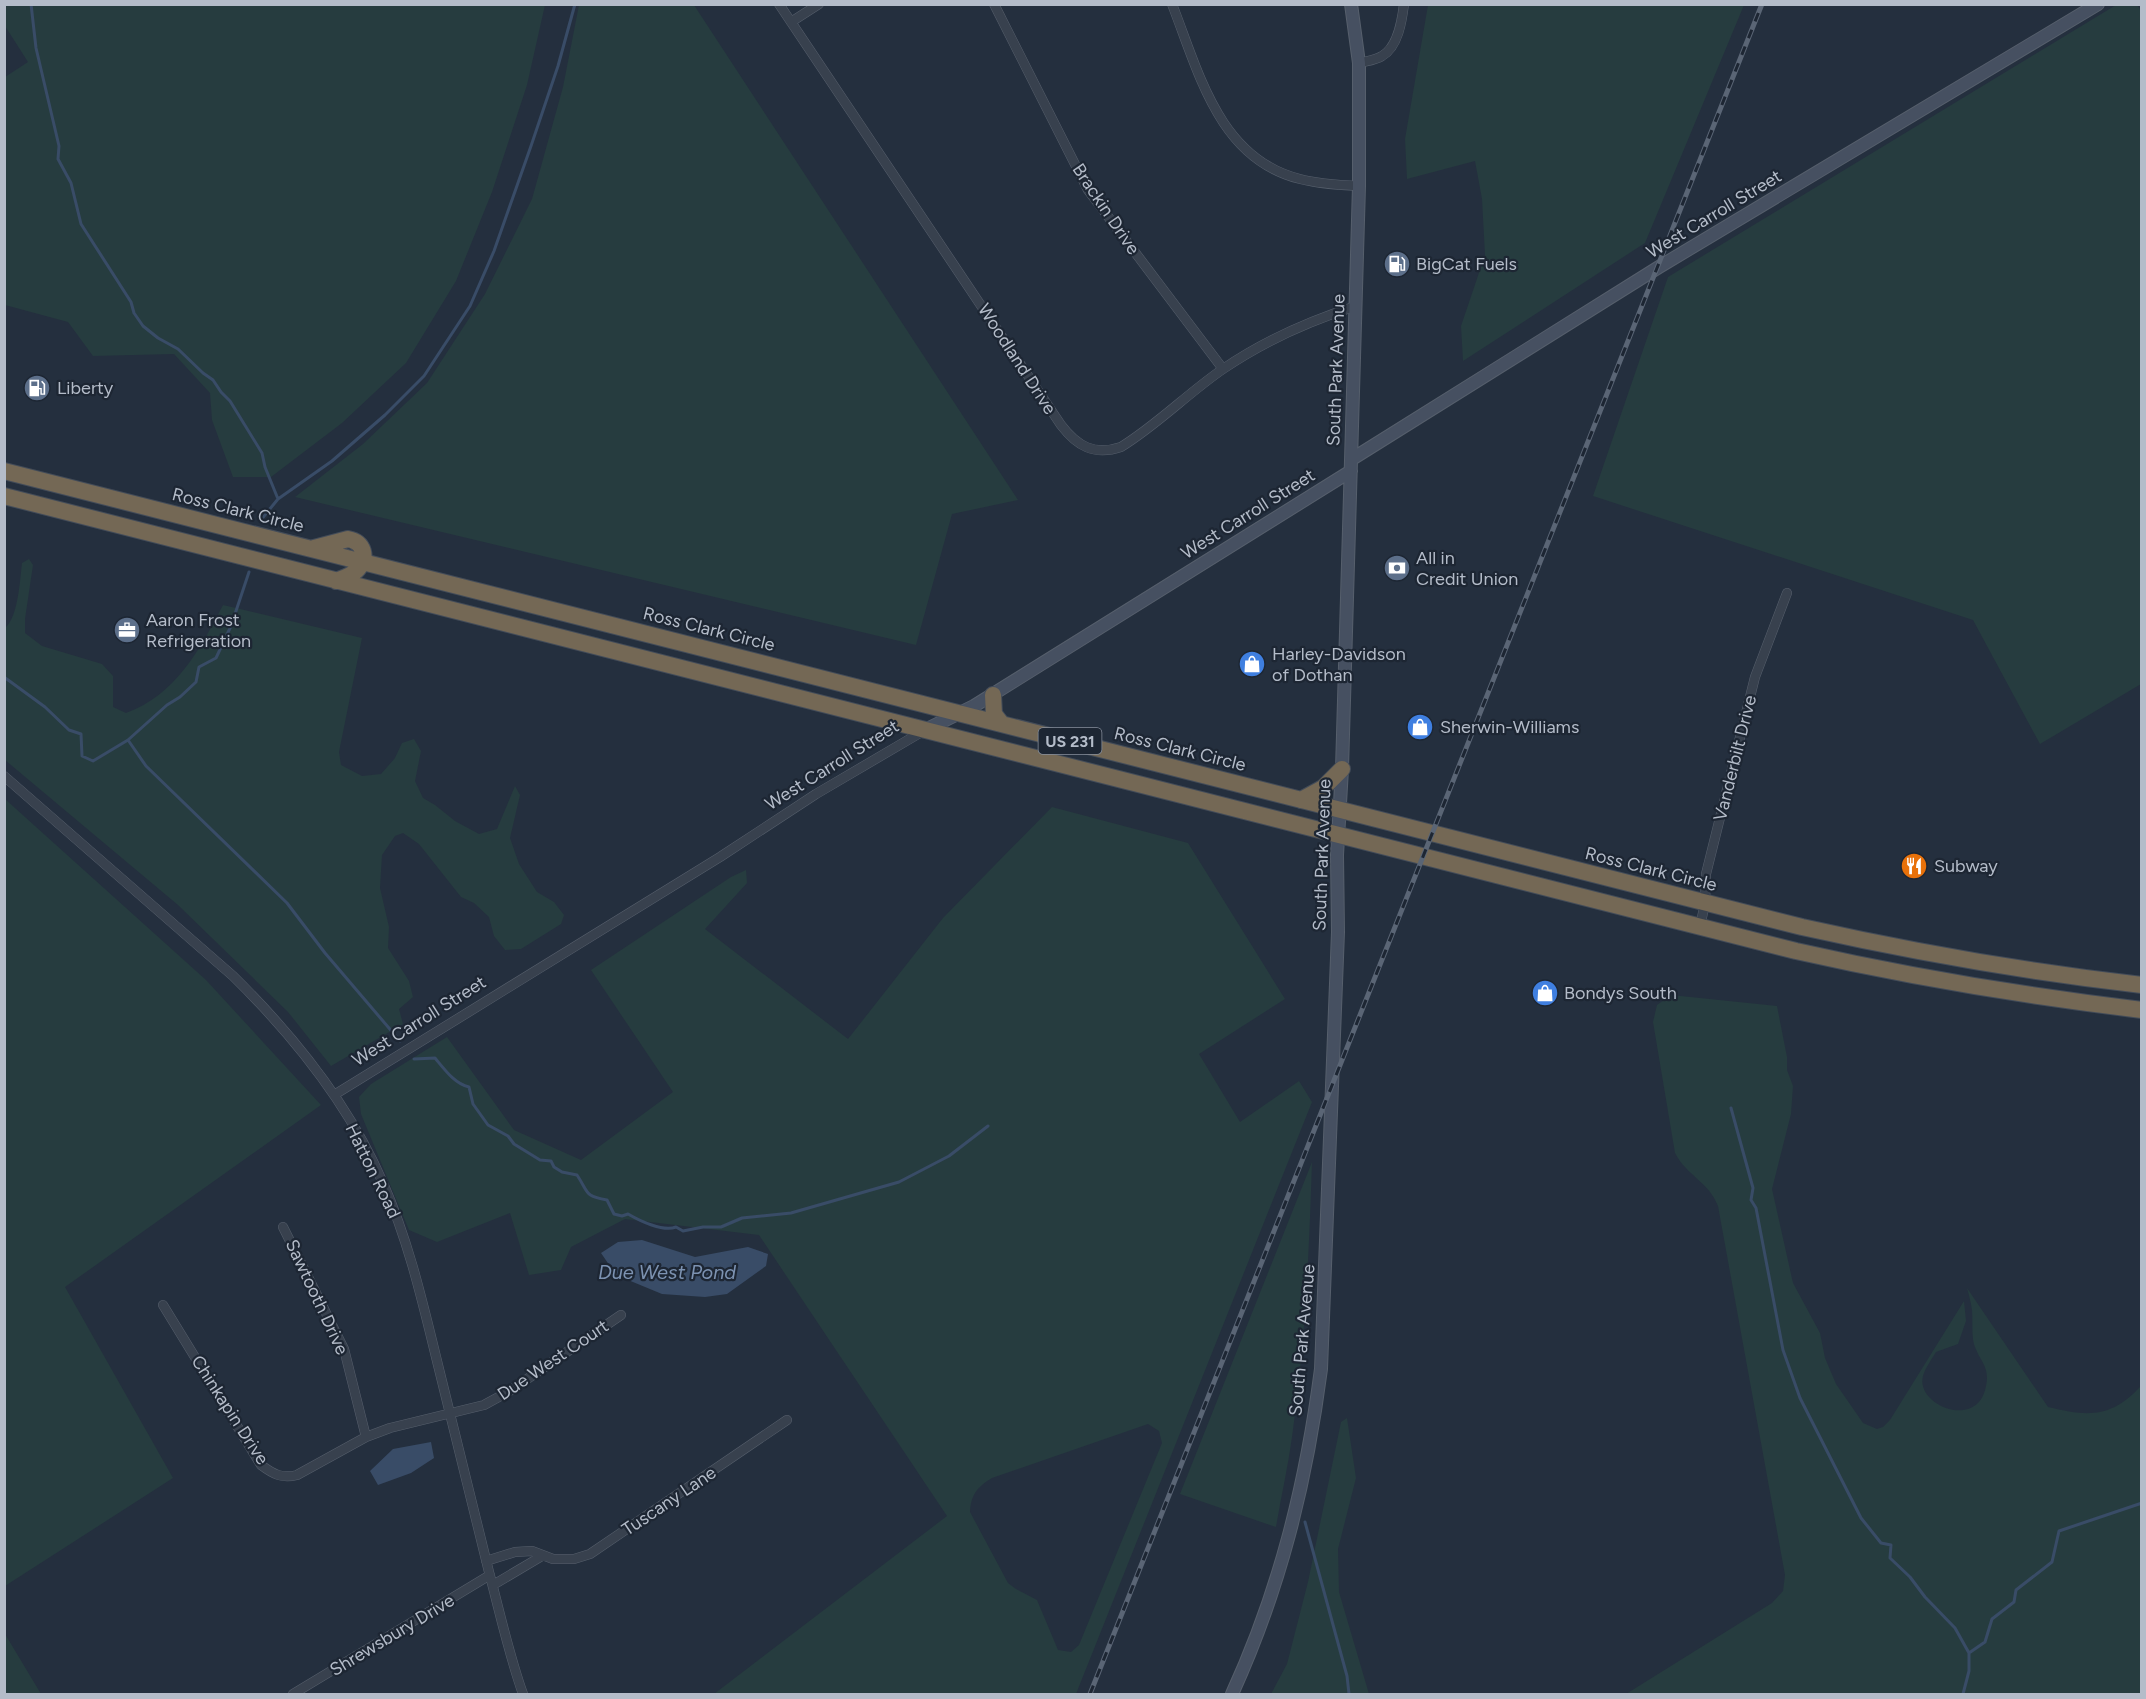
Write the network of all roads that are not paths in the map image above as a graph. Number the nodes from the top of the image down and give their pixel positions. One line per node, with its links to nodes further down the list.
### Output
1 (779, 4): 8 (street, Woodland Drive)
2 (819, 4): 8 (street)
3 (994, 4): 12 (street, Brackin Drive)
4 (1172, 4): 10 (street)
5 (1351, 4): 9 (street, South Park Avenue)
6 (1404, 4): 9 (street)
7 (2098, 4): 13 (street, West Carroll Street)
8 (791, 22): 12 (street, Woodland Drive)
9 (1359, 63): 10 (street, South Park Avenue)
10 (1359, 186): 11 (street, South Park Avenue)
11 (1356, 306): 12 (street, Woodland Drive); 13 (street, South Park Avenue)
12 (1223, 369)
13 (1351, 465): 21 (street, West Carroll Street); 27 (street, South Park Avenue)
14 (4, 471): 16 (highway, Ross Clark Circle / US 231)
15 (4, 496): 17 (highway, US 231)
16 (363, 561): 17 (highway); 19 (highway, Ross Clark Circle / US 231)
17 (336, 581): 20 (highway, US 231)
18 (1787, 592): 34 (street, Vanderbilt Drive)
19 (531, 604): 20 (highway); 22 (highway, Ross Clark Circle / US 231)
20 (526, 629): 24 (highway, US 231)
21 (993, 695): 22 (street, West Carroll Street); 23 (highway)
22 (960, 713): 23 (highway, Ross Clark Circle / US 231); 24 (street, West Carroll Street)
23 (1001, 723): 25 (highway, Ross Clark Circle / US 231)
24 (925, 730): 26 (highway, US 231); 42 (street, West Carroll Street)
25 (1078, 743): 26 (highway); 29 (highway, Ross Clark Circle / US 231)
26 (1072, 768): 31 (highway, US 231)
27 (1342, 769): 30 (highway); 32 (street, South Park Avenue)
28 (4, 776): 42 (street, Hatton Road)
29 (1227, 781): 30 (highway, Ross Clark Circle / US 231); 31 (highway)
30 (1301, 800): 32 (highway, Ross Clark Circle / US 231)
31 (1221, 805): 33 (highway, US 231)
32 (1340, 810): 33 (street, South Park Avenue); 34 (highway, Ross Clark Circle / US 231)
33 (1338, 835): 35 (highway, US 231); 54 (street, South Park Avenue)
34 (1705, 903): 35 (street, Vanderbilt Drive); 36 (highway, Ross Clark Circle / US 231)
35 (1700, 927): 38 (highway, US 231)
36 (1873, 943): 37 (highway, Ross Clark Circle / US 231); 38 (highway)
37 (1994, 965): 39 (highway, Ross Clark Circle / US 231); 40 (highway)
38 (1868, 967): 40 (highway, US 231)
39 (2142, 985)
40 (1991, 990): 41 (highway, US 231)
41 (2142, 1010)
42 (334, 1095): 46 (street, Hatton Road)
43 (283, 1227): 48 (street, Sawtooth Drive)
44 (163, 1305): 48 (street, Chinkapin Drive)
45 (621, 1315): 46 (street, Due West Court)
46 (450, 1413): 48 (street, Chinkapin Drive); 50 (street, Hatton Road)
47 (788, 1420): 49 (street, Tuscany Lane)
48 (366, 1437)
49 (542, 1556): 50 (street, Tuscany Lane); 51 (street)
50 (486, 1561): 51 (street, Hatton Road)
51 (491, 1580): 52 (street, Shrewsbury Drive); 53 (street, Hatton Road)
52 (293, 1695)
53 (523, 1695)
54 (1232, 1695)

